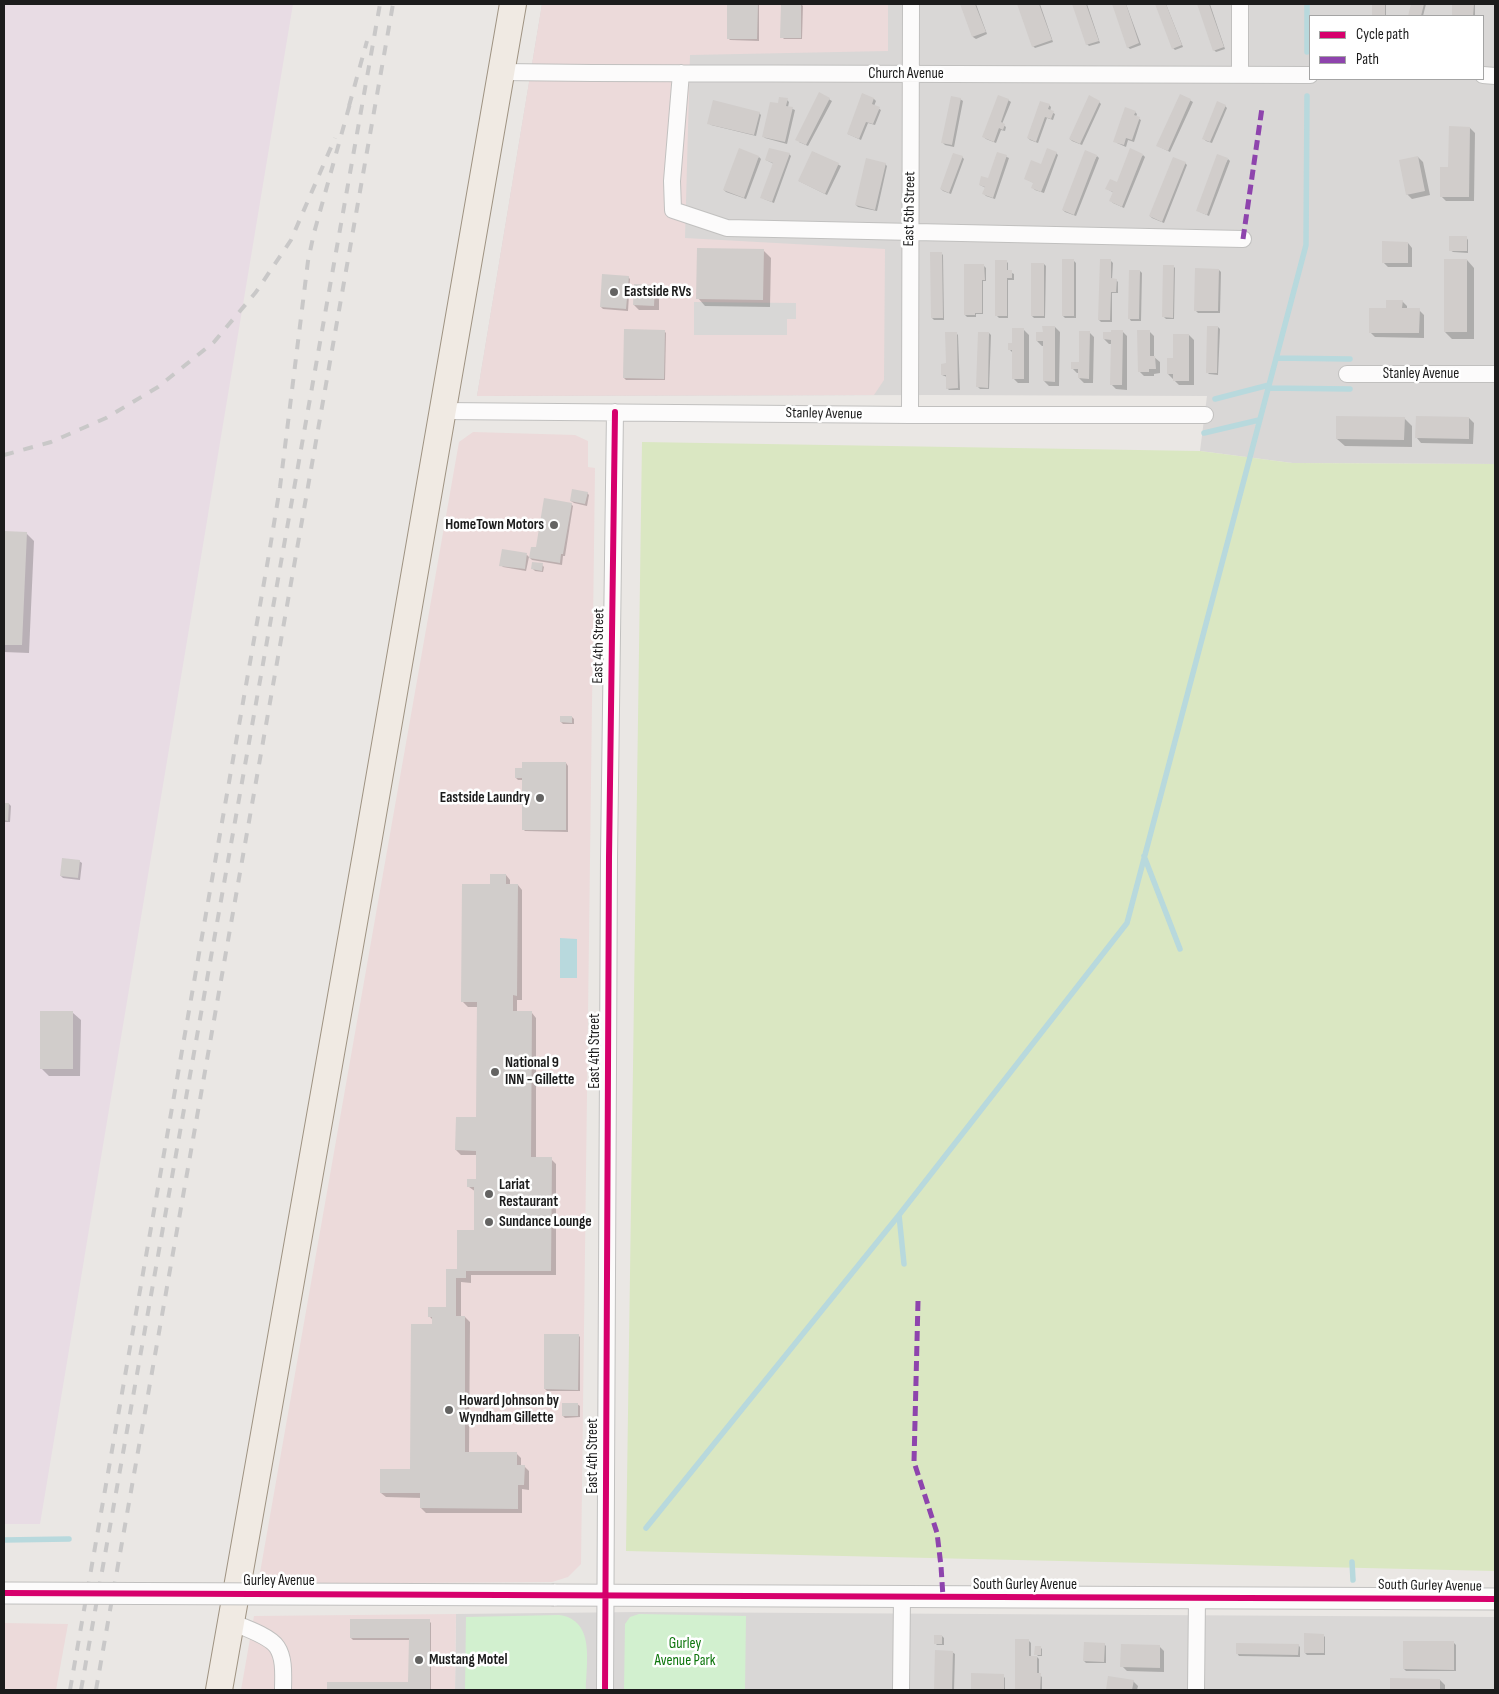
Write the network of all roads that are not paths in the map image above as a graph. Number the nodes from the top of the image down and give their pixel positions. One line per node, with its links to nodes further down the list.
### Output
1 (512, 4): 4 (main road)
2 (911, 4): 6 (street, East 5th Street)
3 (1240, 4): 7 (street)
4 (501, 72): 5 (street, Church Avenue); 13 (main road)
5 (681, 73): 6 (street, Church Avenue); 9 (street)
6 (912, 74): 7 (street, Church Avenue); 9 (street, East 5th Street)
7 (1240, 74): 8 (street, Church Avenue)
8 (1309, 75)
9 (910, 232): 10 (street); 15 (street, East 5th Street)
10 (1243, 239)
11 (1346, 374): 12 (street, Stanley Avenue)
12 (1495, 374)
13 (442, 411): 14 (street, Stanley Avenue); 23 (main road)
14 (615, 412): 15 (street, Stanley Avenue); 19 (street, East 4th Street)
15 (910, 415): 16 (street, Stanley Avenue)
16 (1205, 415)
17 (4, 1593): 18 (street, Gurley Avenue, bridge)
18 (554, 1595): 19 (street, South Gurley Avenue)
19 (605, 1595): 20 (street, South Gurley Avenue); 26 (street, East 4th Street)
20 (902, 1597): 21 (street, South Gurley Avenue); 27 (street)
21 (1197, 1598): 22 (street, South Gurley Avenue); 28 (street)
22 (1495, 1599)
23 (231, 1622): 24 (main road); 25 (street)
24 (219, 1690)
25 (283, 1690)
26 (605, 1690)
27 (901, 1690)
28 (1196, 1690)

